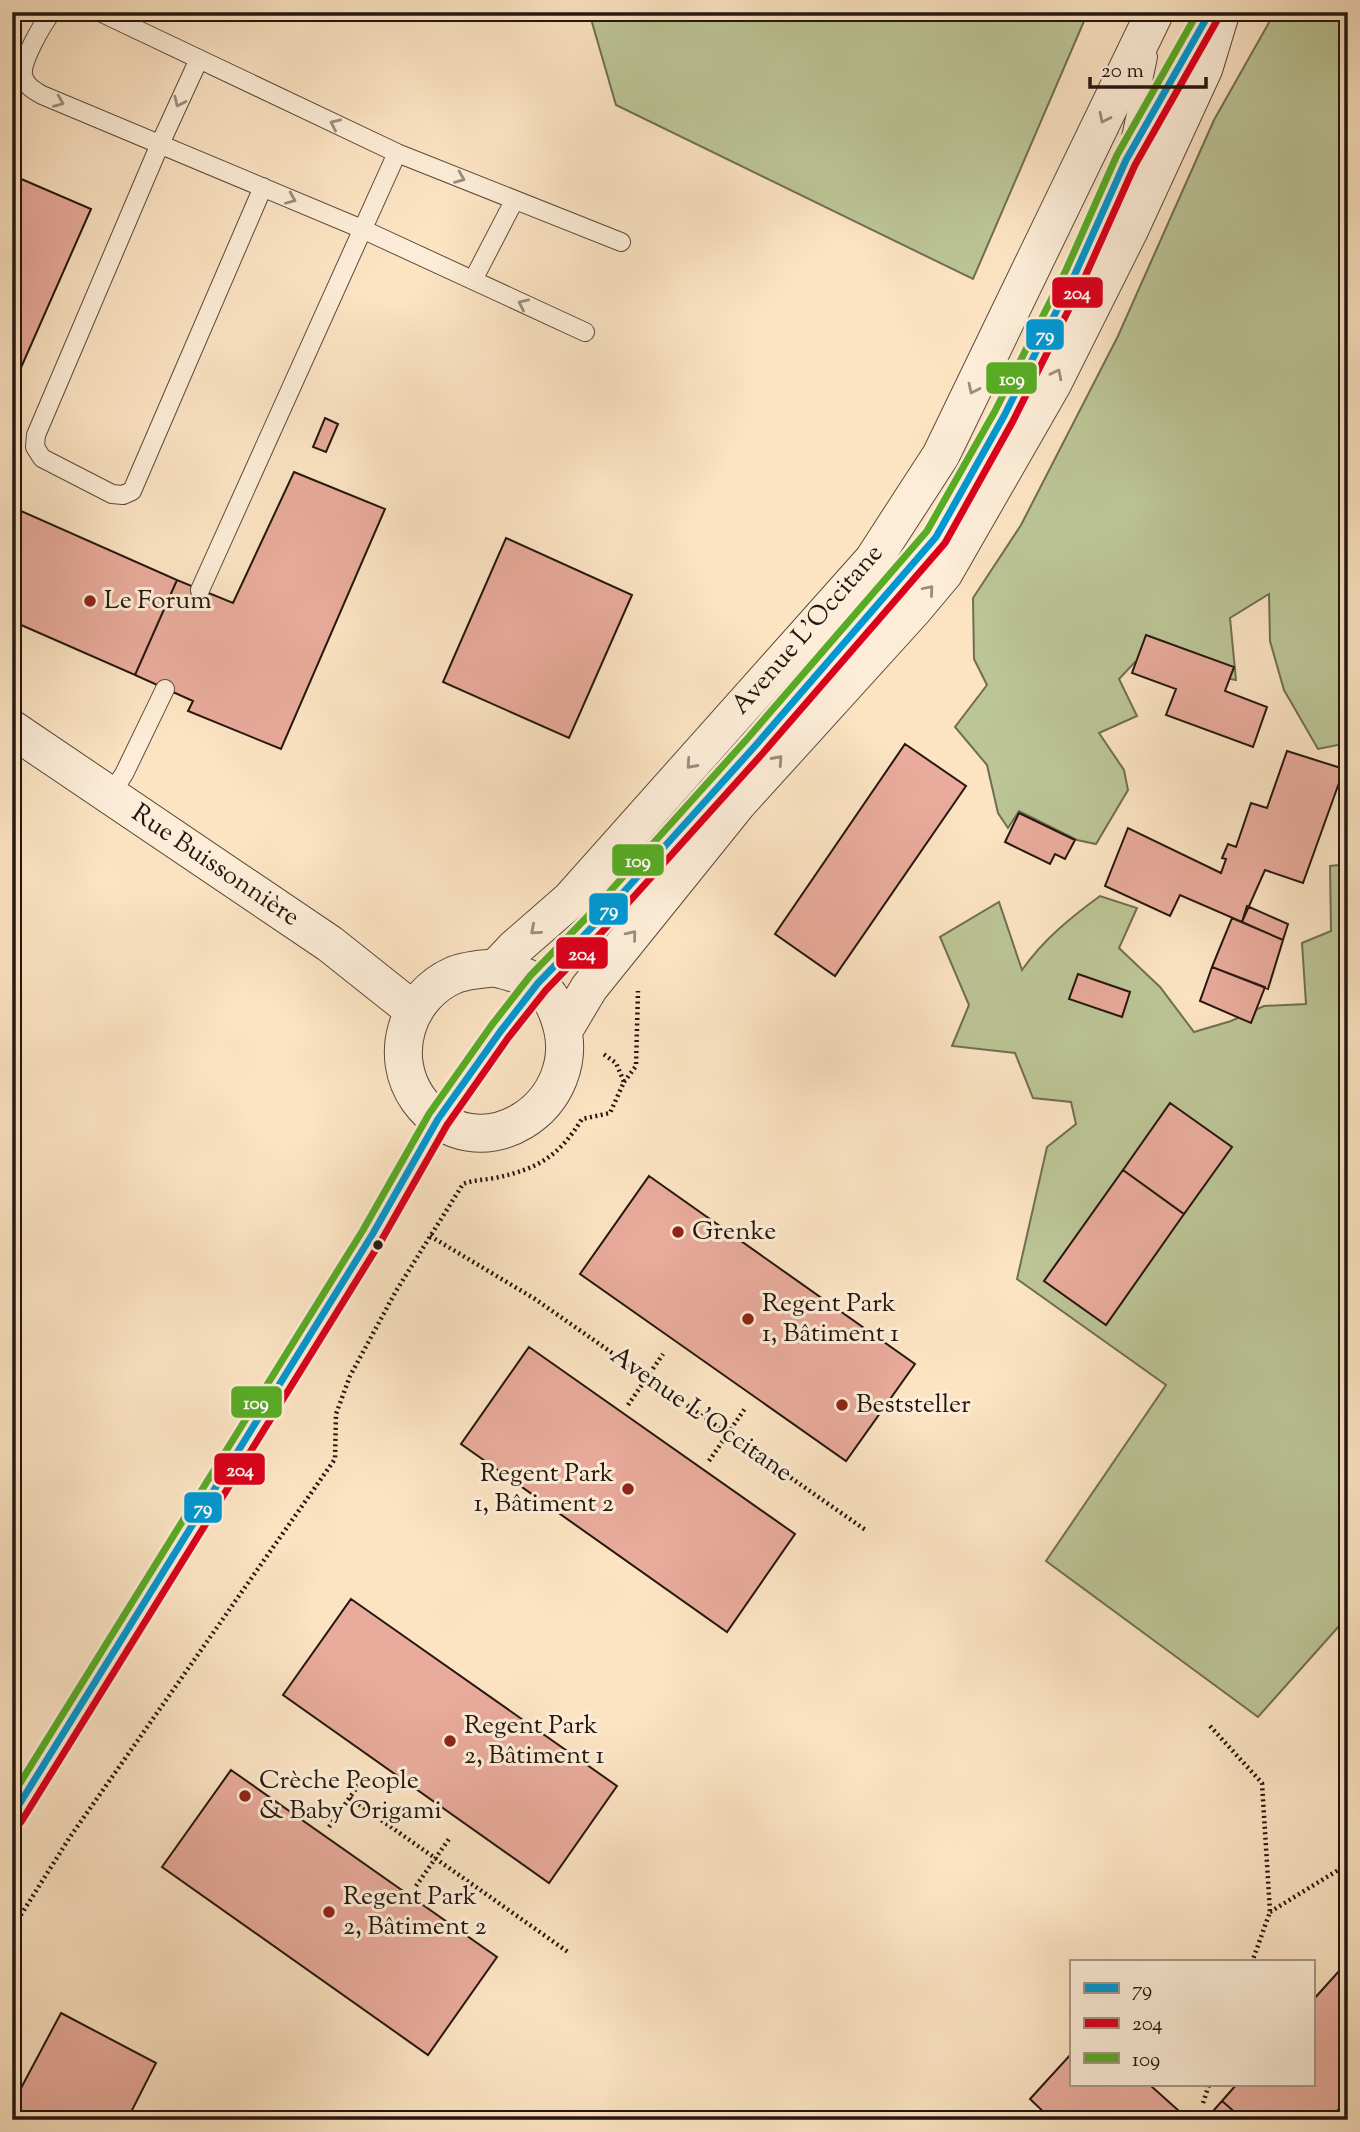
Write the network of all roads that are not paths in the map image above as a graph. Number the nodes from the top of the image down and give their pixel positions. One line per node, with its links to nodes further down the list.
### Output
1 (52, 12): 7 (lane, one-way to 7)
2 (100, 12): 6 (lane)
3 (1157, 12): 9 (lane); 20 (street, Avenue L'Occitane, one-way to 20)
4 (1209, 12): 9 (lane)
5 (1221, 12): 23 (street, one-way to 5)
6 (199, 59): 7 (lane, one-way to 7); 8 (lane, one-way to 6)
7 (160, 144): 10 (lane); 10 (lane)
8 (397, 153): 11 (lane, one-way to 11); 12 (lane)
9 (1126, 160): 21 (lane, Avenue L'Occitane)
10 (262, 187): 12 (lane, one-way to 12)
11 (514, 201): 13 (lane); 14 (lane)
12 (362, 229): 14 (lane); 16 (lane)
13 (621, 242)
14 (472, 281): 15 (lane, one-way to 14)
15 (585, 332)
16 (200, 590)
17 (165, 689): 19 (lane)
18 (12, 729): 19 (street, Rue Buissonnière)
19 (110, 795): 22 (street, Rue Buissonnière)
20 (496, 968): 21 (street); 22 (street)
21 (538, 983): 23 (street); 24 (lane, Avenue L'Occitane)
22 (413, 1010): 24 (street)
23 (564, 1030): 24 (street)
24 (438, 1119): 25 (lane, Avenue L'Occitane)
25 (12, 1816)

